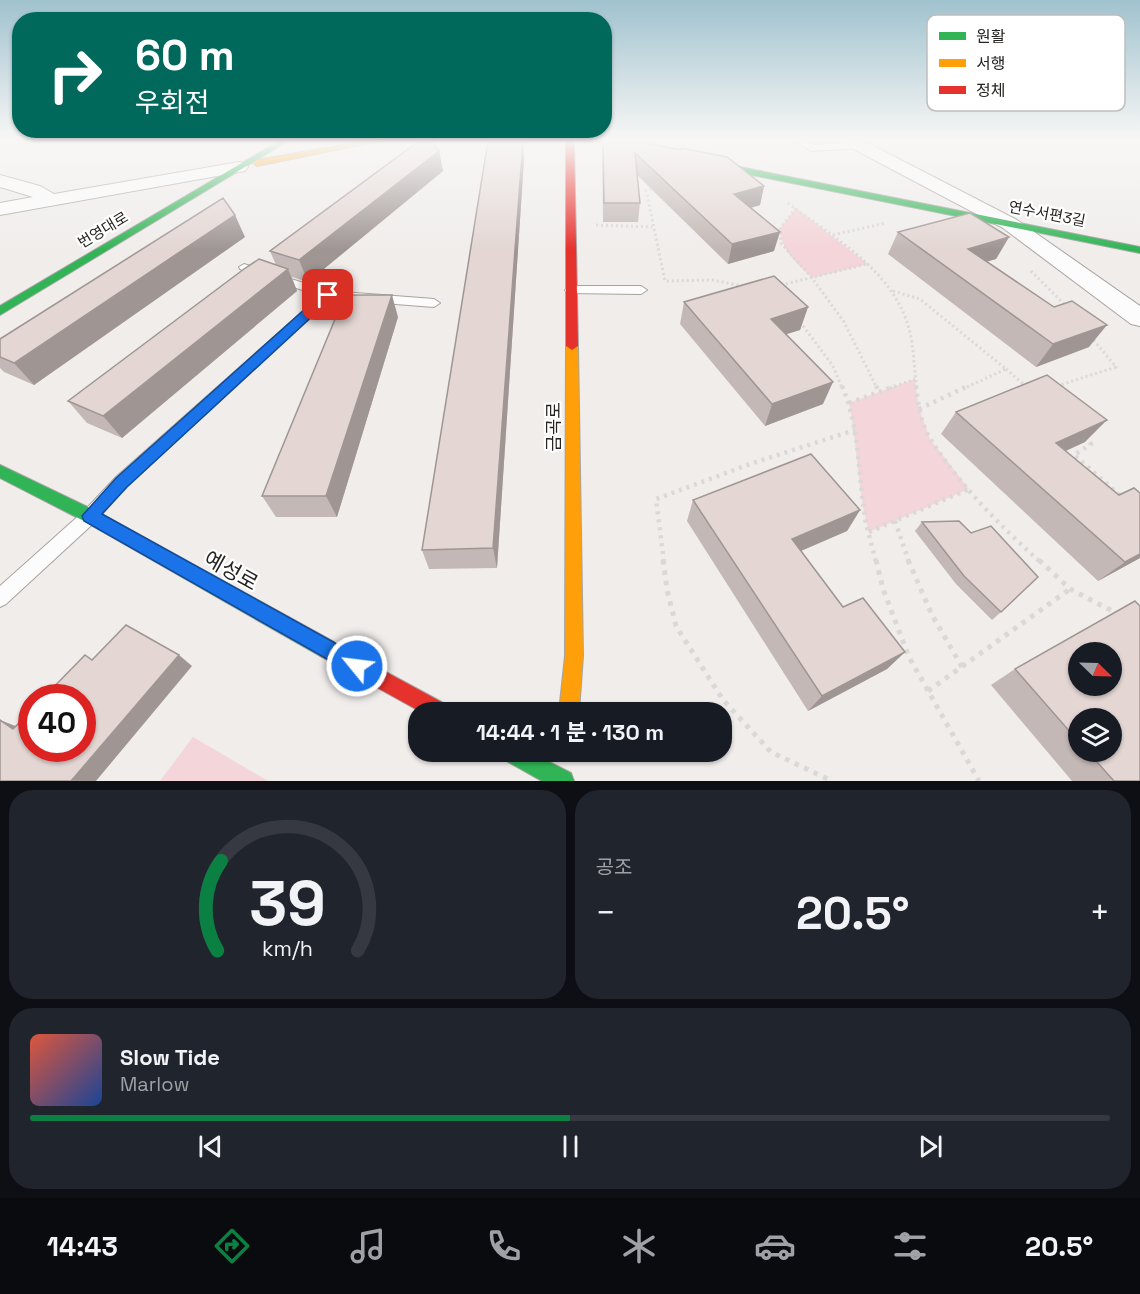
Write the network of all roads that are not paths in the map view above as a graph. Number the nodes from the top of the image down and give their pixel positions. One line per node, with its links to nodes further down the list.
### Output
1 (179, 177): 7 (street)
2 (222, 177): 16 (street, 번영대로)
3 (570, 177): 12 (street, 금곡로)
4 (778, 177): 9 (street, 연수서편3길)
5 (921, 177): 9 (street)
6 (0, 181): 7 (street)
7 (51, 200): 8 (street)
8 (0, 209)
9 (1010, 224): 10 (street, 연수서편3길); 17 (street)
10 (1140, 250)
11 (244, 267): 14 (lane)
12 (571, 290): 13 (lane); 22 (street, 금곡로)
13 (641, 290)
14 (328, 295): 15 (lane); 19 (lane)
15 (434, 303)
16 (0, 311)
17 (1140, 318)
18 (0, 471): 19 (street, 예성로)
19 (90, 516): 20 (lane); 21 (street, 예성로)
20 (0, 598)
21 (422, 702)
22 (570, 702)
23 (529, 762): 25 (street)
24 (566, 762): 25 (street)
25 (564, 781)

